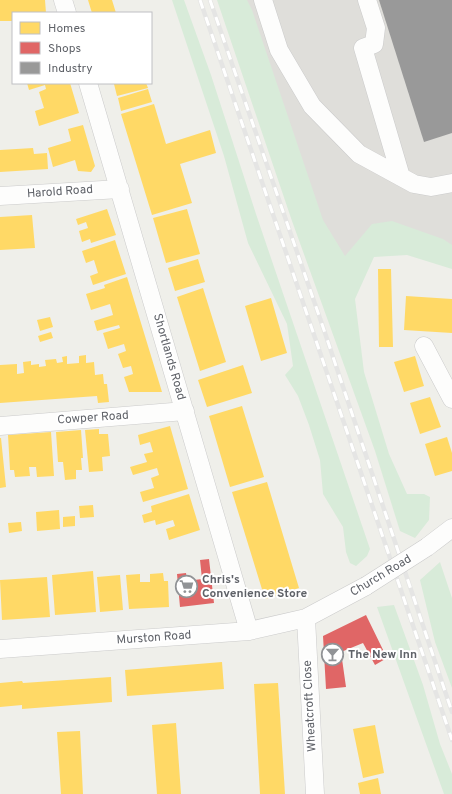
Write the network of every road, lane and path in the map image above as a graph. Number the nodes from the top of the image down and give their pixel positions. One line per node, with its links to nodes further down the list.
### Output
1 (63, 0): 4 (street)
2 (262, 0): 6 (street)
3 (368, 0): 6 (street)
4 (67, 12)
5 (88, 84): 8 (street, Shortlands Road)
6 (401, 177): 7 (street)
7 (452, 183)
8 (120, 188): 9 (street, Harold Road); 12 (street, Shortlands Road)
9 (0, 196)
10 (424, 346): 11 (street)
11 (452, 399)
12 (185, 412): 13 (street, Cowper Road); 16 (street, Shortlands Road)
13 (0, 426)
14 (452, 528): 15 (street, Church Road, bridge)
15 (306, 618): 16 (street, Murston Road); 18 (street, Wheatcroft Close)
16 (250, 631): 17 (street, Murston Road)
17 (0, 649)
18 (315, 794)

